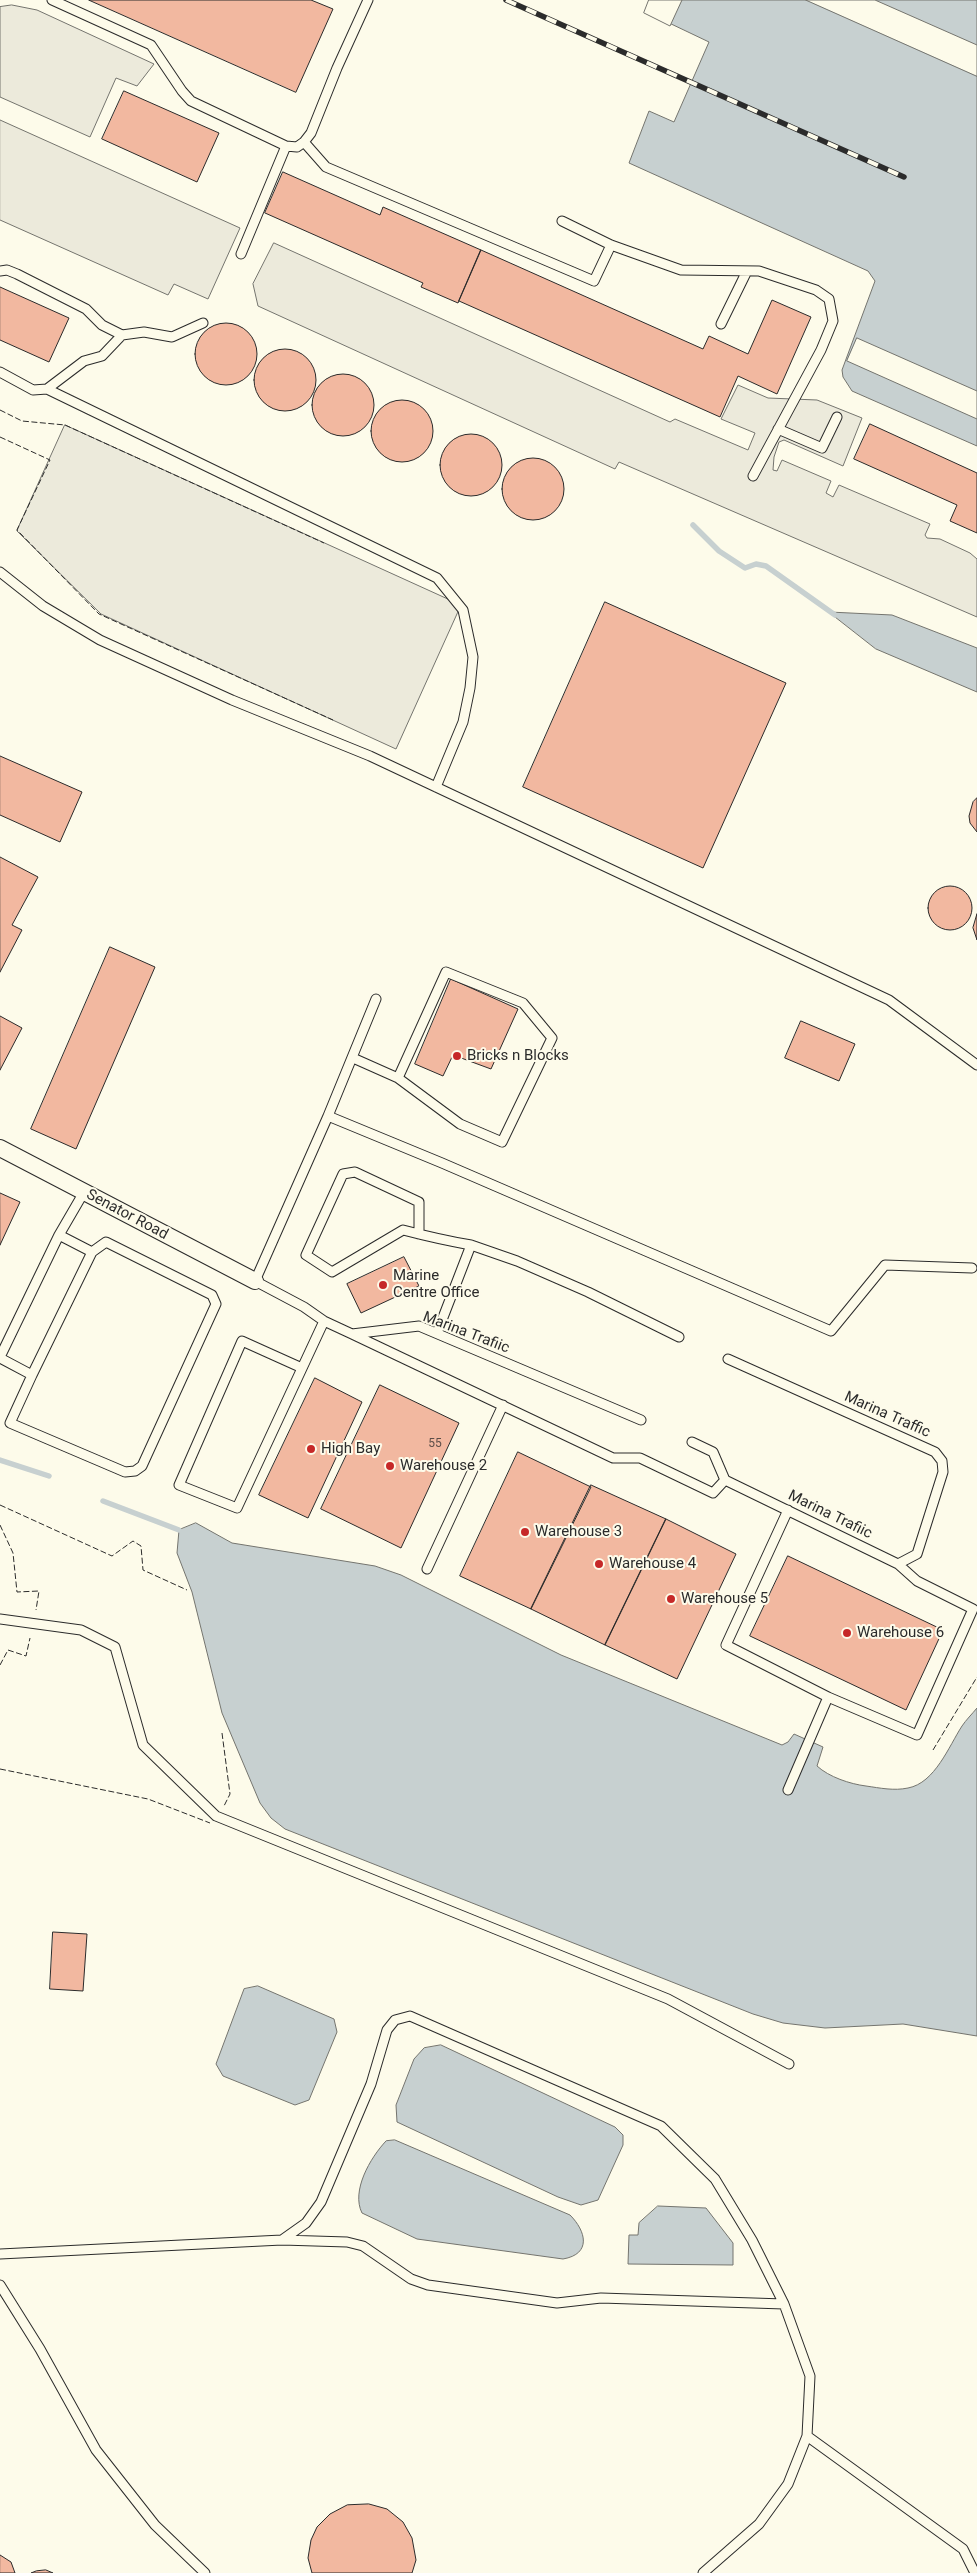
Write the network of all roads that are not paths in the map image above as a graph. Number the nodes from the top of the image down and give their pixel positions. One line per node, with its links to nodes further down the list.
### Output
1 (52, 0): 4 (lane)
2 (368, 0): 3 (lane)
3 (304, 142): 4 (lane); 6 (lane)
4 (286, 146): 7 (lane)
5 (562, 221): 6 (lane)
6 (612, 245): 9 (lane)
7 (241, 254)
8 (0, 271): 12 (lane)
9 (747, 271): 11 (lane); 16 (lane)
10 (203, 323): 12 (lane)
11 (721, 324)
12 (122, 334): 14 (lane)
13 (0, 372): 14 (lane)
14 (47, 389): 19 (lane)
15 (837, 417): 16 (lane)
16 (778, 429): 17 (lane)
17 (753, 476)
18 (0, 572): 19 (lane)
19 (436, 787): 22 (lane)
20 (376, 999): 21 (lane)
21 (353, 1058): 23 (lane); 24 (lane)
22 (977, 1065)
23 (398, 1078): 23 (lane)
24 (328, 1116): 31 (lane); 32 (lane)
25 (0, 1148): 26 (street, Senator Road)
26 (84, 1192): 28 (lane); 32 (street, Senator Road)
27 (419, 1234): 27 (lane); 29 (lane)
28 (59, 1235): 30 (lane); 37 (lane)
29 (471, 1245): 34 (lane); 36 (lane)
30 (92, 1252): 40 (lane); 40 (lane)
31 (972, 1268)
32 (254, 1281): 33 (lane)
33 (324, 1321): 35 (lane); 39 (lane)
34 (437, 1333): 35 (lane, Marina Trafiic); 42 (lane, Marina Trafiic)
35 (352, 1334): 41 (lane)
36 (679, 1337)
37 (0, 1358): 40 (lane)
38 (728, 1359): 46 (lane, Marina Traffic)
39 (302, 1368): 39 (lane)
40 (32, 1375)
41 (502, 1405): 44 (lane); 47 (lane)
42 (641, 1420)
43 (692, 1442): 44 (lane)
44 (725, 1480): 45 (lane, Marina Trafiic)
45 (788, 1510): 46 (lane, Marina Trafiic); 49 (lane)
46 (898, 1564): 49 (lane, Marina Trafiic)
47 (426, 1569)
48 (0, 1619): 51 (lane)
49 (828, 1696): 50 (lane)
50 (788, 1790)
51 (789, 2064)
52 (282, 2240): 53 (lane); 55 (lane); 55 (lane)
53 (0, 2254)
54 (0, 2285): 57 (lane)
55 (784, 2304): 56 (lane)
56 (807, 2436): 58 (lane); 59 (lane)
57 (204, 2573)
58 (703, 2573)
59 (975, 2573)

